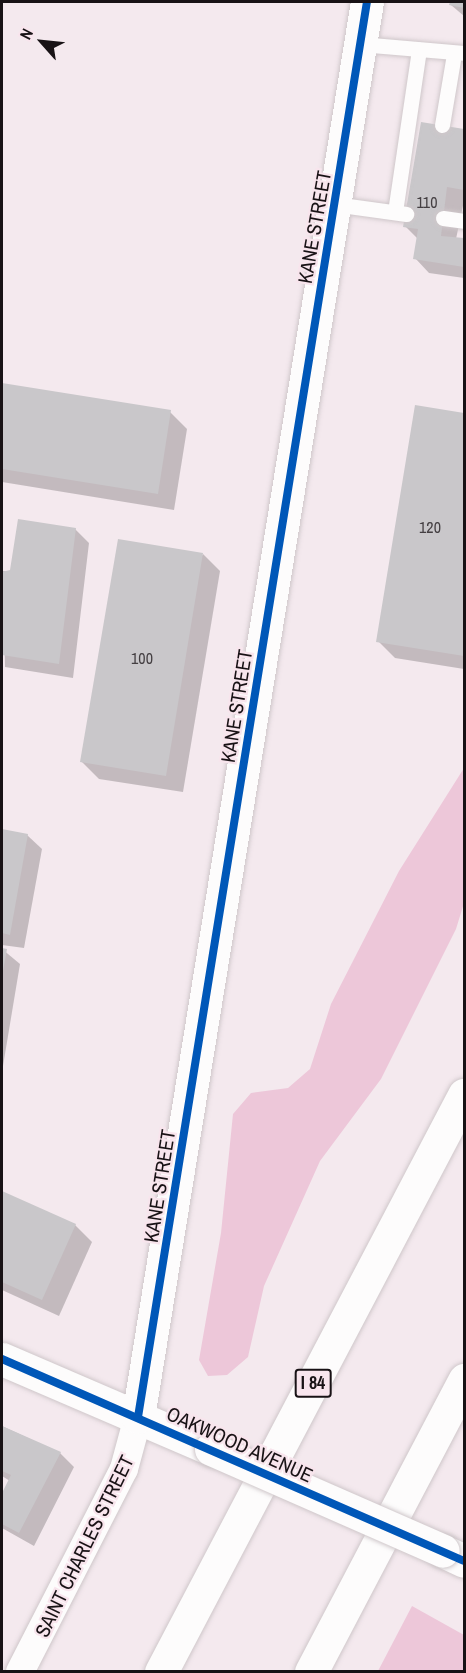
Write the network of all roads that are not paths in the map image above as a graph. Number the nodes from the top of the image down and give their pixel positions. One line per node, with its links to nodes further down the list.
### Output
1 (367, 2): 2 (main road, KANE STREET)
2 (360, 44): 3 (lane); 6 (main road, KANE STREET)
3 (419, 50): 4 (lane); 6 (lane)
4 (460, 54): 5 (lane)
5 (442, 125)
6 (334, 204): 12 (main road, KANE STREET)
7 (443, 218): 8 (lane)
8 (465, 221)
9 (465, 1095): 15 (main road, I 84)
10 (2, 1359): 12 (main road, OAKWOOD AVENUE)
11 (465, 1380): 16 (main road)
12 (138, 1417): 13 (main road, OAKWOOD AVENUE, bridge); 14 (street, SAINT CHARLES STREET)
13 (454, 1556)
14 (20, 1671)
15 (161, 1671)
16 (311, 1671)

